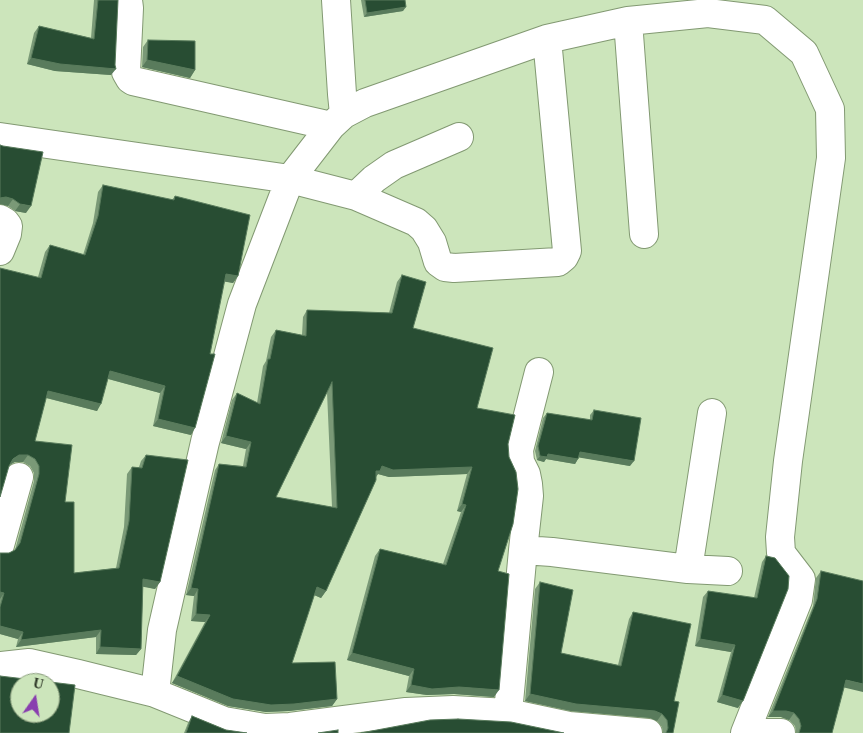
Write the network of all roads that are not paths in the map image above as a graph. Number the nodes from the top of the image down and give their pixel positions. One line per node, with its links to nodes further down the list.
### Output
1 (128, 0): 5 (street)
2 (336, 0): 5 (street)
3 (628, 21): 4 (street); 11 (street); 25 (street)
4 (547, 40): 5 (street); 9 (street)
5 (338, 120): 8 (street)
6 (0, 137): 8 (street)
7 (460, 137): 9 (street)
8 (290, 179): 9 (street); 21 (street)
9 (356, 196)
10 (0, 219): 12 (street)
11 (644, 234)
12 (0, 251)
13 (539, 372): 17 (street)
14 (712, 413): 18 (street)
15 (19, 477): 16 (street)
16 (0, 545)
17 (523, 550): 18 (street); 22 (street)
18 (688, 569): 19 (street)
19 (728, 571)
20 (0, 666): 21 (street)
21 (155, 693): 23 (street)
22 (508, 713): 23 (street); 24 (street)
23 (265, 730)
24 (648, 733)
25 (745, 733)
26 (750, 733): 27 (street)
27 (781, 733)

